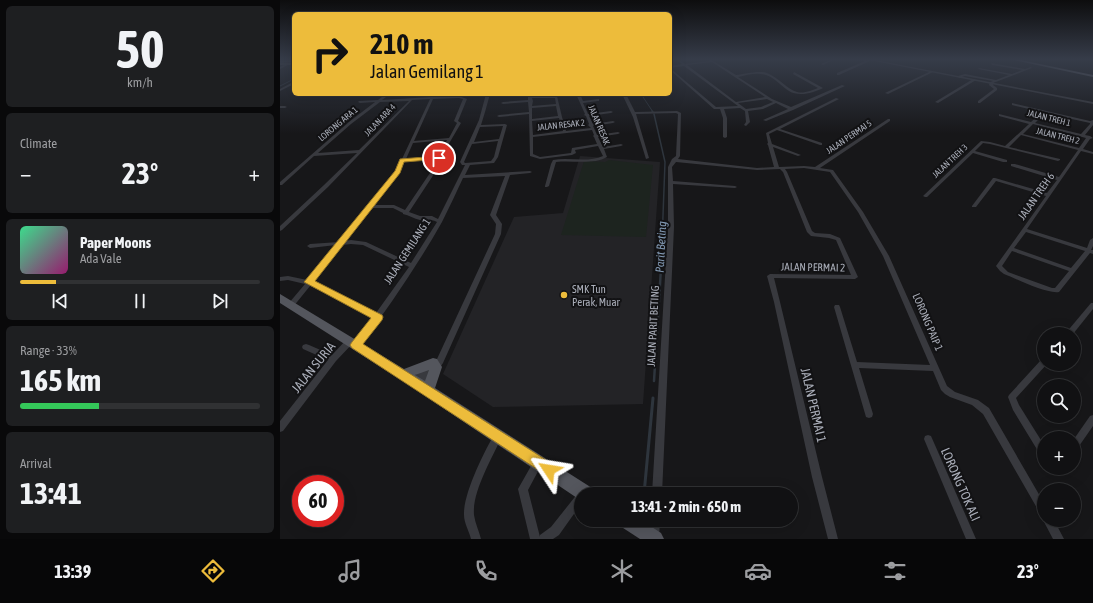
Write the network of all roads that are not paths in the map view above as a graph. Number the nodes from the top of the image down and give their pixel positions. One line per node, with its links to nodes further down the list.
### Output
1 (688, 84): 39 (street)
2 (711, 84): 32 (street)
3 (747, 84): 20 (street)
4 (782, 84): 5 (street)
5 (814, 84)
6 (906, 84): 13 (street)
7 (967, 84): 29 (street)
8 (991, 84): 30 (street)
9 (997, 84): 33 (street)
10 (292, 85): 12 (street)
11 (843, 86): 41 (street)
12 (280, 90)
13 (887, 93)
14 (386, 96): 26 (street, LORONG ARA 1)
15 (433, 96): 21 (street)
16 (487, 96): 59 (street)
17 (579, 96): 27 (street, JALAN RESAK)
18 (625, 96): 44 (street)
19 (531, 97): 31 (street); 35 (street); 38 (street)
20 (767, 98): 28 (street); 32 (street)
21 (432, 99): 23 (street); 70 (street); 72 (street)
22 (837, 99): 48 (street)
23 (411, 100): 26 (street); 81 (street, JALAN ARA 4)
24 (598, 100): 27 (street)
25 (360, 102): 26 (street)
26 (378, 102): 83 (street, LORONG ARA 1)
27 (581, 102): 47 (street, JALAN RESAK)
28 (776, 102): 40 (street); 41 (street)
29 (937, 102)
30 (979, 102)
31 (503, 103)
32 (736, 103): 40 (street)
33 (1093, 103)
34 (1013, 104): 42 (street)
35 (556, 105): 38 (street); 51 (street)
36 (280, 107): 37 (street)
37 (285, 107)
38 (531, 107): 46 (street)
39 (722, 109): 40 (street); 68 (street)
40 (744, 109): 58 (street)
41 (793, 110): 53 (street)
42 (1045, 111): 55 (street); 57 (street)
43 (611, 112): 47 (street)
44 (634, 113): 85 (street); 87 (street, JALAN PARIT BETING)
45 (801, 113): 48 (street)
46 (531, 114): 50 (street); 52 (street)
47 (586, 115): 60 (street, JALAN RESAK)
48 (806, 115): 61 (street)
49 (1000, 115): 57 (street, JALAN TREH 1)
50 (500, 116)
51 (560, 117): 52 (street); 62 (street)
52 (531, 120): 66 (street)
53 (765, 120)
54 (889, 120): 93 (street, JALAN PERMAI 5)
55 (1092, 121): 65 (street)
56 (613, 122): 60 (street, JALAN RESAK 2)
57 (1033, 122): 64 (street); 65 (street, JALAN TREH 1)
58 (746, 125)
59 (478, 126): 71 (street); 73 (street)
60 (591, 127): 62 (street, JALAN RESAK 2); 67 (street, JALAN RESAK)
61 (777, 129): 74 (street); 75 (street)
62 (565, 132): 66 (street, JALAN RESAK 2)
63 (618, 133): 67 (street)
64 (1020, 134): 78 (street); 79 (street, JALAN TREH 2)
65 (1083, 135): 69 (street, JALAN TREH 1)
66 (531, 136): 77 (street)
67 (595, 136): 77 (street, JALAN RESAK)
68 (725, 137)
69 (1091, 138): 79 (street, JALAN TREH 6)
70 (450, 139): 72 (street); 86 (street)
71 (500, 140): 73 (street); 90 (street)
72 (412, 142): 86 (street)
73 (471, 143): 90 (street)
74 (769, 144): 84 (street); 92 (street)
75 (821, 144)
76 (621, 145): 77 (street)
77 (600, 147): 101 (street, JALAN RESAK)
78 (1006, 147): 80 (street, JALAN TREH 3); 88 (street, JALAN TREH 3)
79 (1080, 150): 82 (street, JALAN TREH 2); 98 (street, JALAN TREH 6)
80 (972, 151): 89 (street); 104 (street, JALAN TREH 3)
81 (361, 152): 83 (street); 109 (street, JALAN ARA 4)
82 (1093, 153)
83 (314, 155): 100 (street, LORONG ARA 1)
84 (799, 155)
85 (648, 158)
86 (402, 160): 105 (street)
87 (674, 160): 92 (street, LORONG PAIP 1); 99 (street, JALAN PARIT BETING)
88 (1058, 160)
89 (1005, 161)
90 (468, 164): 97 (street, JALAN GEMILANG 1)
91 (1013, 165): 98 (street)
92 (779, 168): 93 (street, LORONG PAIP 1); 118 (street, JALAN PERMAI 2)
93 (817, 168): 134 (street, LORONG PAIP 1)
94 (434, 171): 107 (street)
95 (530, 172): 96 (street)
96 (508, 174): 97 (street); 132 (street)
97 (461, 177): 108 (street, JALAN GEMILANG 1)
98 (1060, 178): 103 (street, JALAN TREH 6)
99 (670, 182): 102 (street); 145 (street, JALAN PARIT BETING)
100 (280, 184)
101 (547, 186)
102 (735, 187)
103 (1049, 195): 106 (street); 110 (street, JALAN TREH 6)
104 (925, 196)
105 (370, 206): 107 (street); 112 (street)
106 (974, 206)
107 (405, 213): 108 (street)
108 (440, 221): 116 (street, JALAN GEMILANG 1)
109 (280, 229)
110 (1025, 230): 114 (street, JALAN TREH 6); 115 (street)
111 (1093, 240): 115 (street)
112 (340, 243): 113 (street); 116 (street); 120 (street)
113 (310, 246)
114 (1011, 249): 117 (street); 117 (street, JALAN TREH 6)
115 (1090, 251): 117 (street)
116 (412, 266): 126 (street, JALAN GEMILANG 1)
117 (1072, 270)
118 (770, 276): 156 (street, JALAN PERMAI 1)
119 (280, 279): 120 (street)
120 (309, 282): 122 (street); 126 (street)
121 (280, 298): 122 (main road)
122 (291, 305): 129 (main road)
123 (1093, 305): 125 (street)
124 (836, 307): 133 (street)
125 (1086, 315): 127 (street); 128 (street)
126 (378, 317): 129 (street, JALAN GEMILANG 1)
127 (1093, 318)
128 (1075, 327)
129 (353, 343): 131 (street, JALAN SURIA); 136 (main road)
130 (306, 347): 131 (street)
131 (333, 359): 139 (street, JALAN SURIA)
132 (437, 362): 136 (main road); 136 (main road)
133 (854, 365): 134 (street); 137 (street)
134 (935, 368): 147 (street, LORONG PAIP 1)
135 (1037, 370): 143 (street)
136 (416, 382): 140 (main road)
137 (869, 414)
138 (1093, 419): 141 (street)
139 (280, 428)
140 (498, 436): 144 (main road); 152 (street)
141 (1081, 436)
142 (928, 439): 157 (street, LORONG TOK ALI)
143 (1037, 442)
144 (538, 462): 146 (main road); 153 (street)
145 (657, 487)
146 (574, 488)
147 (1037, 500)
148 (574, 506): 154 (street)
149 (636, 527): 155 (main road)
150 (655, 527): 155 (street)
151 (1052, 527): 158 (street)
152 (476, 539)
153 (535, 539)
154 (544, 539)
155 (654, 539)
156 (833, 539)
157 (971, 539)
158 (1059, 539)

